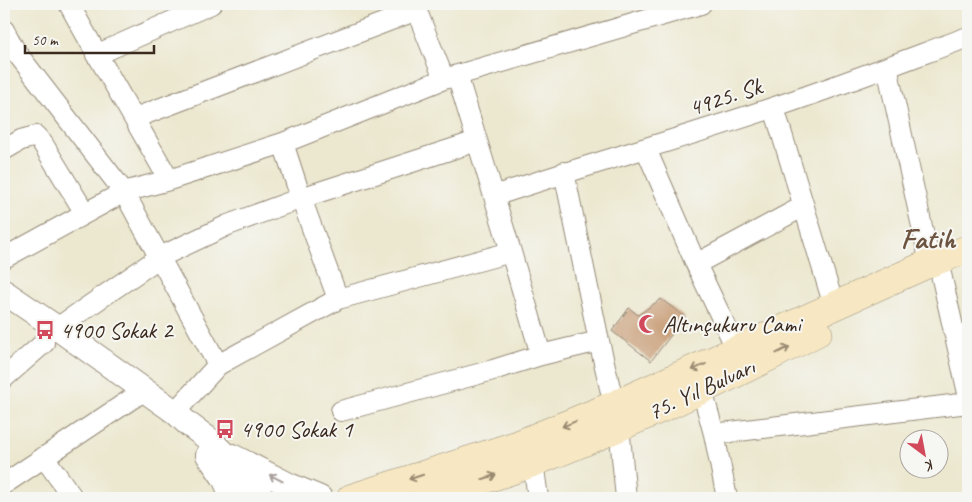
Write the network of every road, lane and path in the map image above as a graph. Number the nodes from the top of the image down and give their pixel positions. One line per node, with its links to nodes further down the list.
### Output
1 (69, 4): 8 (street)
2 (211, 4): 8 (street)
3 (701, 4): 10 (street)
4 (415, 7): 10 (street); 12 (street)
5 (4, 30): 7 (street)
6 (968, 37): 9 (street, 4925. Sk)
7 (10, 55): 19 (street)
8 (96, 55): 12 (street)
9 (887, 67): 11 (street, 4925. Sk); 30 (street)
10 (450, 77): 13 (street); 14 (street)
11 (774, 108): 15 (street, 4925. Sk); 22 (street)
12 (134, 118): 18 (street)
13 (477, 141): 20 (street); 21 (street)
14 (283, 143): 18 (street); 21 (street)
15 (646, 149): 17 (street, 4925. Sk); 28 (street)
16 (4, 150): 23 (street)
17 (564, 172): 20 (street, 4925. Sk); 35 (street)
18 (169, 180): 19 (street)
19 (124, 192): 23 (street); 26 (street)
20 (494, 196): 25 (street)
21 (301, 198): 26 (street); 32 (street)
22 (804, 206): 28 (street); 33 (street)
23 (85, 212): 27 (street)
24 (968, 249): 30 (main road, 75. Yıl Bulvarı)
25 (511, 252): 32 (street); 37 (street)
26 (160, 257): 34 (street); 38 (street)
27 (4, 258)
28 (696, 264): 36 (street)
29 (968, 265): 30 (main road, 75. Yıl Bulvarı)
30 (936, 268): 33 (main road, 75. Yıl Bulvarı); 41 (main road, 75. Yıl Bulvarı, one-way to 30); 42 (street)
31 (4, 292): 34 (street)
32 (338, 299): 38 (street)
33 (834, 306): 36 (main road, 75. Yıl Bulvarı)
34 (50, 335): 39 (street); 40 (street)
35 (599, 341): 37 (street); 45 (street)
36 (737, 350): 45 (main road, 75. Yıl Bulvarı, one-way to 45)
37 (541, 355): 44 (street)
38 (218, 365): 46 (street)
39 (4, 378)
40 (145, 390): 46 (street); 49 (street)
41 (702, 390): 45 (main road, 75. Yıl Bulvarı); 47 (street)
42 (968, 393)
43 (968, 403): 47 (street)
44 (341, 411)
45 (617, 416): 50 (main road, 75. Yıl Bulvarı); 56 (main road, one-way to 56); 59 (street)
46 (182, 418): 48 (street); 53 (street)
47 (714, 434): 60 (street)
48 (221, 451): 54 (street); 55 (street, one-way to 48)
49 (44, 457): 51 (street); 52 (street)
50 (534, 462): 57 (main road, 75. Yıl Bulvarı, one-way to 50); 58 (street)
51 (4, 484)
52 (73, 498)
53 (233, 498)
54 (262, 498)
55 (320, 498)
56 (351, 498)
57 (427, 498)
58 (538, 498)
59 (626, 498)
60 (728, 498)

